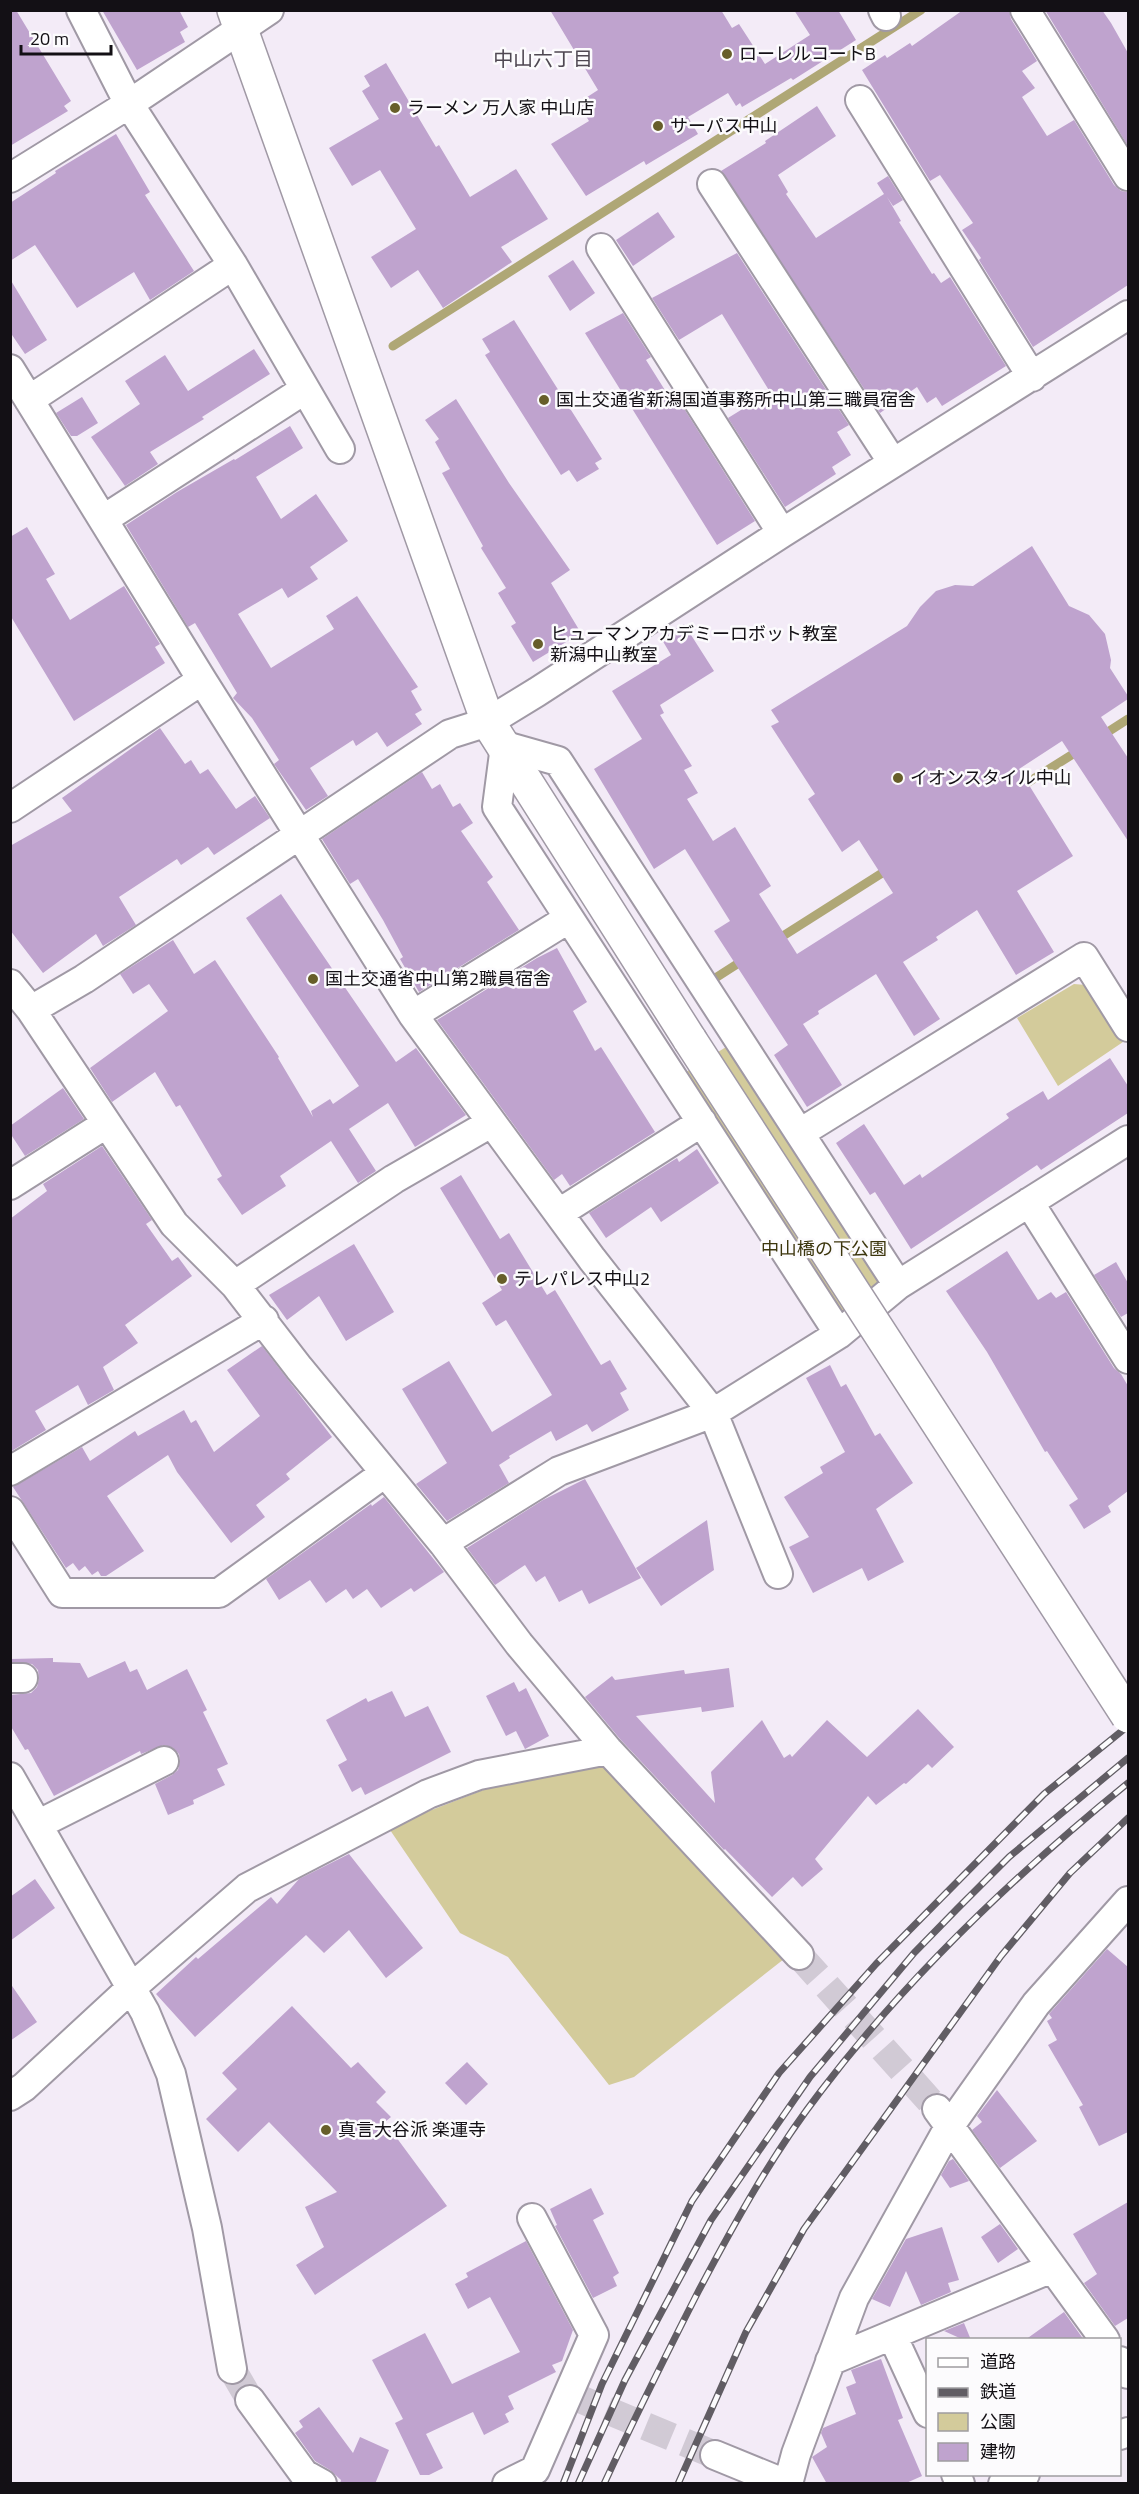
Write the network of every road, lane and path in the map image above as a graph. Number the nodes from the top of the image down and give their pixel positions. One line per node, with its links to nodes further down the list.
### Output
1 (81, 10): 6 (street)
2 (269, 10): 4 (street)
3 (1024, 10): 7 (street)
4 (237, 20): 6 (street); 22 (street)
5 (860, 100): 14 (street)
6 (129, 104): 8 (street); 11 (street)
7 (1128, 176)
8 (10, 178)
9 (712, 184): 18 (street)
10 (601, 248): 20 (street)
11 (233, 265): 15 (street); 16 (street)
12 (1128, 315): 14 (street)
13 (10, 369): 16 (street)
14 (1032, 376): 18 (street)
15 (304, 390): 17 (street); 19 (street)
16 (29, 400): 19 (street)
17 (340, 449)
18 (893, 463): 20 (street)
19 (104, 519): 21 (street)
20 (782, 533): 22 (street)
21 (202, 680): 23 (street); 24 (street)
22 (496, 734): 24 (street); 25 (street); 30 (street); 51 (street, bridge)
23 (10, 808)
24 (298, 834): 27 (street); 28 (street)
25 (568, 919): 28 (street); 31 (street)
26 (11, 986): 27 (street)
27 (31, 1010): 34 (street)
28 (413, 1015): 33 (street)
29 (1128, 1027): 35 (street)
30 (737, 1035): 31 (street); 35 (street)
31 (673, 1078): 32 (street)
32 (702, 1122): 39 (street); 43 (street)
33 (491, 1123): 39 (street); 40 (street)
34 (106, 1124): 37 (street); 40 (street)
35 (800, 1133): 41 (street)
36 (1128, 1140): 38 (street)
37 (10, 1185)
38 (1029, 1203): 41 (street); 44 (street)
39 (559, 1213): 45 (street)
40 (235, 1285): 42 (street)
41 (898, 1285): 43 (street)
42 (264, 1320): 46 (street); 47 (street)
43 (839, 1334): 45 (street)
44 (1128, 1359)
45 (713, 1413): 49 (street); 50 (street)
46 (10, 1471)
47 (385, 1473): 48 (street); 49 (street)
48 (10, 1511)
49 (443, 1542): 52 (street)
50 (778, 1574)
51 (1128, 1716)
52 (608, 1750): 57 (street); 58 (street)
53 (164, 1761): 55 (street)
54 (10, 1777): 55 (street)
55 (39, 1824): 58 (street)
56 (1128, 1901): 60 (street)
57 (799, 1955)
58 (130, 1989): 59 (street); 66 (street)
59 (15, 2084)
60 (943, 2118): 62 (street); 65 (street)
61 (532, 2218): 72 (street)
62 (1052, 2268): 63 (street); 64 (street)
63 (892, 2335): 65 (street); 68 (street)
64 (1104, 2338)
65 (830, 2361): 73 (street)
66 (232, 2369)
67 (250, 2400): 71 (street)
68 (926, 2411)
69 (715, 2455): 73 (street)
70 (1023, 2476): 74 (street)
71 (322, 2484)
72 (507, 2484)
73 (787, 2484)
74 (1003, 2484)

